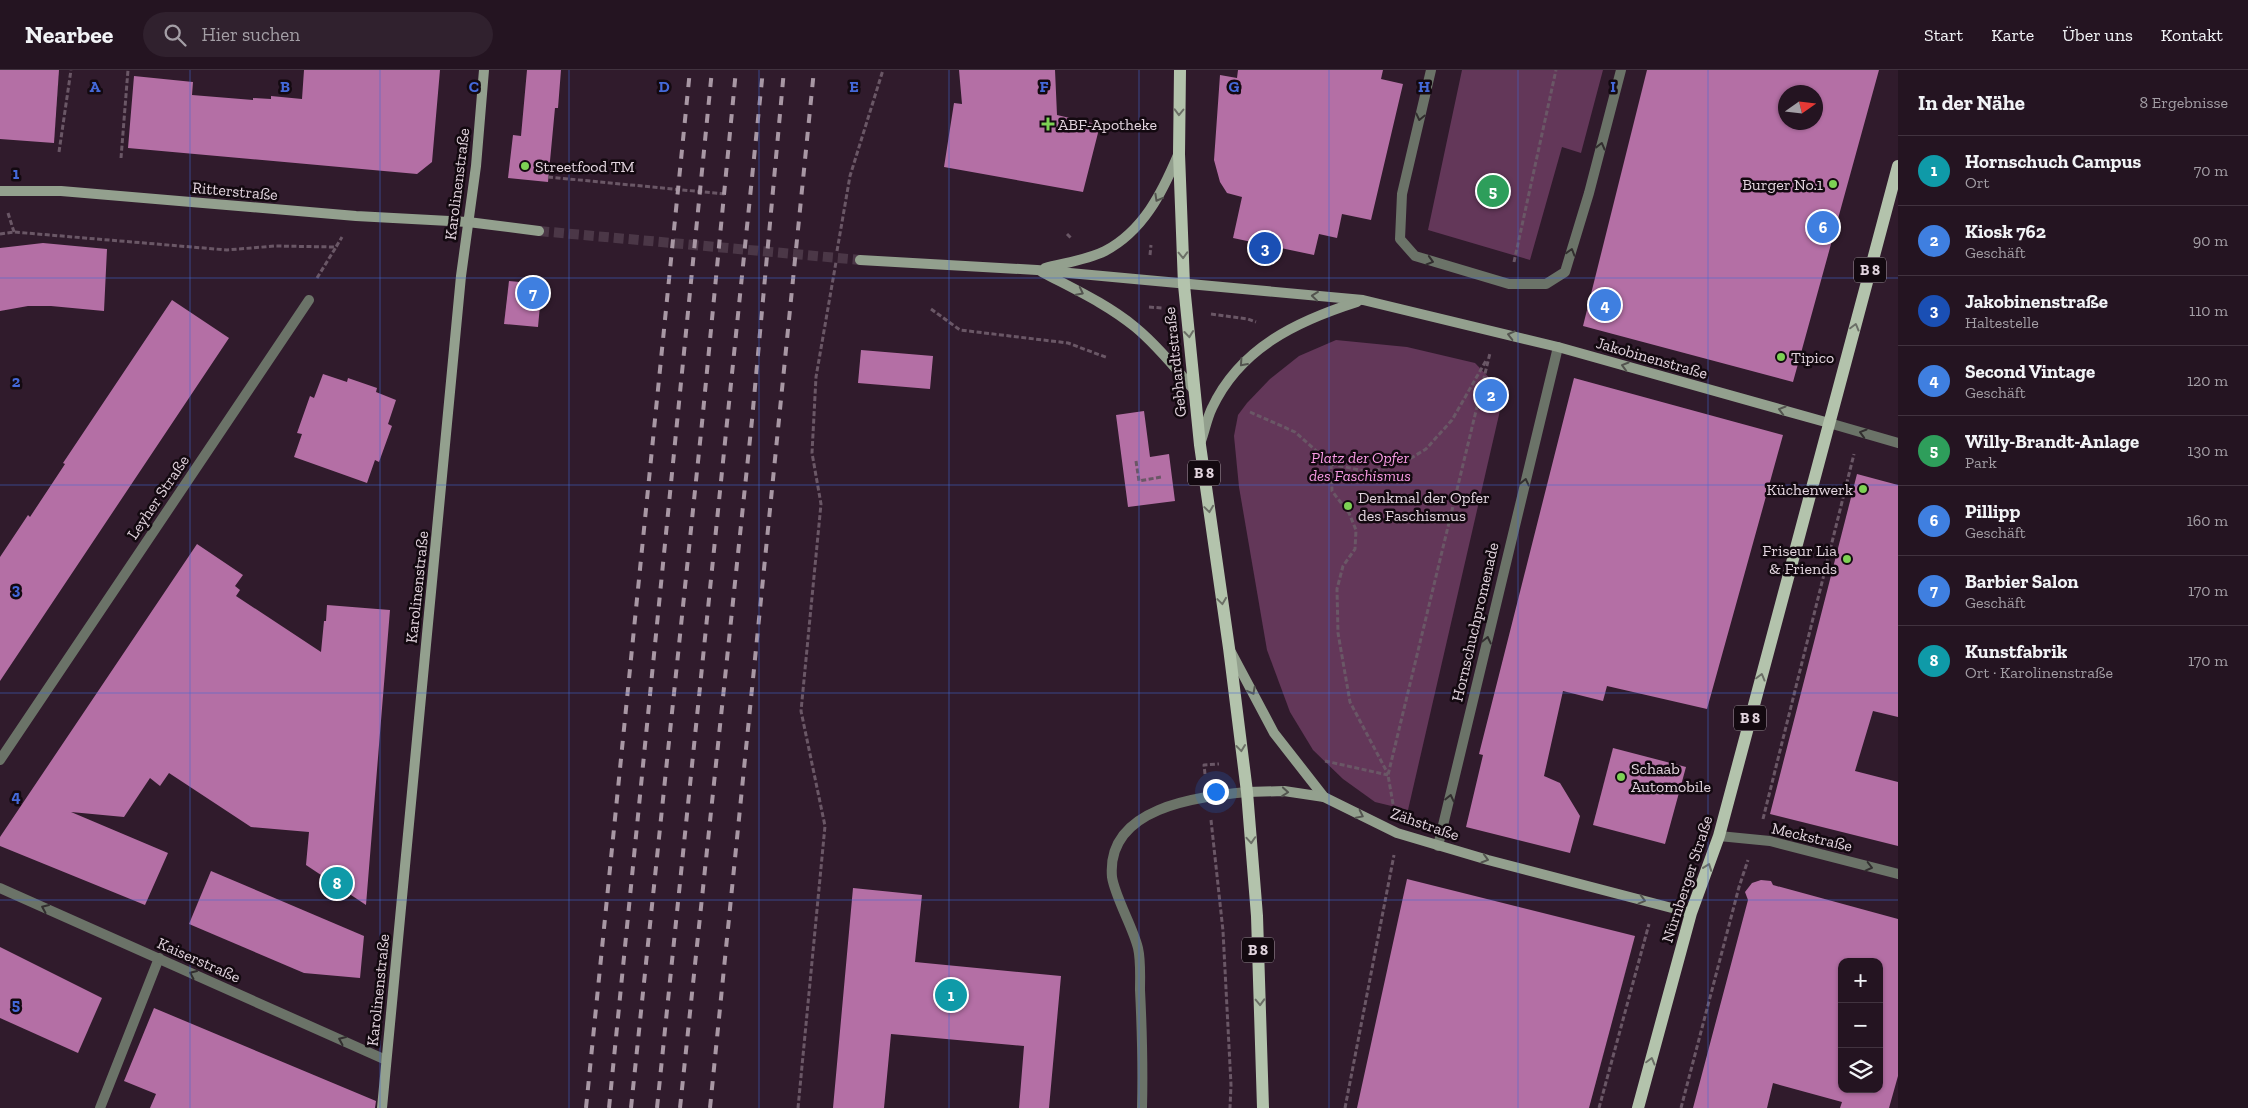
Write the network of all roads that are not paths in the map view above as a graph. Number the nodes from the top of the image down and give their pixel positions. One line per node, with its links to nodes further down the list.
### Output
1 (484, 70): 8 (street, Karolinenstraße)
2 (1180, 70): 5 (main road, Gebhardtstraße / B 8, one-way to 5)
3 (1431, 70): 4 (street, one-way to 4)
4 (1621, 70)
5 (1179, 154): 11 (street, one-way to 11); 12 (main road, Gebhardtstraße / B 8, one-way to 12)
6 (1898, 166): 17 (main road, Nürnberger Straße / B 8, one-way to 6)
7 (0, 191): 8 (street, Ritterstraße)
8 (468, 222): 9 (street); 30 (street, Karolinenstraße)
9 (539, 231)
10 (860, 260): 11 (street, Jakobinenstraße)
11 (1037, 270): 12 (street, Jakobinenstraße); 16 (street, one-way to 16)
12 (1184, 285): 14 (street, Jakobinenstraße, one-way to 12); 16 (main road, Gebhardtstraße / B 8, one-way to 16)
13 (308, 300): 21 (street, Leyher Straße)
14 (1363, 300): 15 (street, Jakobinenstraße, one-way to 14); 19 (street, one-way to 19)
15 (1558, 347): 17 (street, Jakobinenstraße, one-way to 15); 25 (street, Hornschuchpromenade, one-way to 15)
16 (1195, 392): 19 (main road, Gebhardtstraße / B 8)
17 (1829, 423): 18 (street, Jakobinenstraße, one-way to 17); 24 (main road, Nürnberger Straße / B 8, one-way to 17)
18 (1898, 443)
19 (1200, 445): 20 (main road, Gebhardtstraße / B 8, one-way to 20)
20 (1229, 648): 22 (main road, B 8, one-way to 22); 23 (street, Zähstraße, one-way to 23)
21 (0, 760)
22 (1247, 792): 23 (street, one-way to 23); 33 (street); 34 (main road, B 8, one-way to 34)
23 (1324, 797): 25 (street, Zähstraße, one-way to 25)
24 (1719, 836): 26 (street, Meckstraße, one-way to 26); 28 (main road, Nürnberger Straße / B 8, one-way to 24)
25 (1438, 846): 28 (street, Zähstraße, one-way to 28)
26 (1898, 874)
27 (0, 888): 29 (street, Kaiserstraße, one-way to 27)
28 (1691, 913): 35 (main road, Nürnberger Straße / B 8, one-way to 28)
29 (159, 958): 30 (street, Kaiserstraße, one-way to 29); 31 (street)
30 (386, 1060): 32 (street, Karolinenstraße)
31 (100, 1108)
32 (382, 1108)
33 (1142, 1108)
34 (1263, 1108)
35 (1638, 1108)

